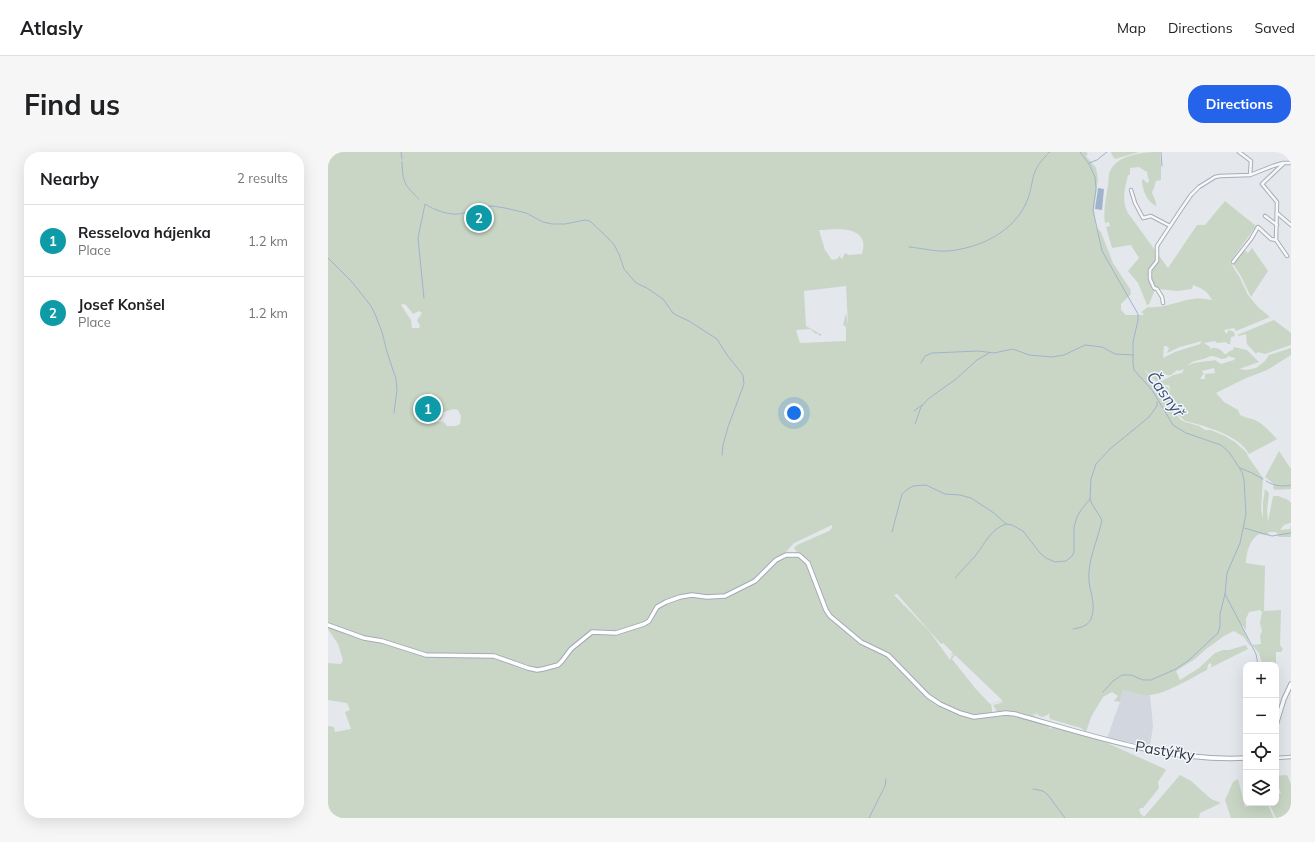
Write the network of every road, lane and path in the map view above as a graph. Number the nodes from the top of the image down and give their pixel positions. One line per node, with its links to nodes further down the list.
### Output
1 (1239, 152): 4 (street)
2 (1283, 163): 3 (street); 4 (street); 6 (street)
3 (1291, 163)
4 (1250, 175): 10 (street)
5 (1131, 190): 10 (street)
6 (1277, 213): 8 (street); 9 (street)
7 (1265, 216): 8 (street)
8 (1277, 225): 11 (street)
9 (1291, 225)
10 (1170, 226): 14 (street)
11 (1276, 240): 12 (street); 13 (street)
12 (1287, 256)
13 (1233, 262)
14 (1163, 304)
15 (328, 625): 19 (main road, Pastýřky)
16 (1291, 684): 17 (main road)
17 (1279, 716)
18 (1291, 757): 20 (street)
19 (1243, 758)
20 (1279, 758)

